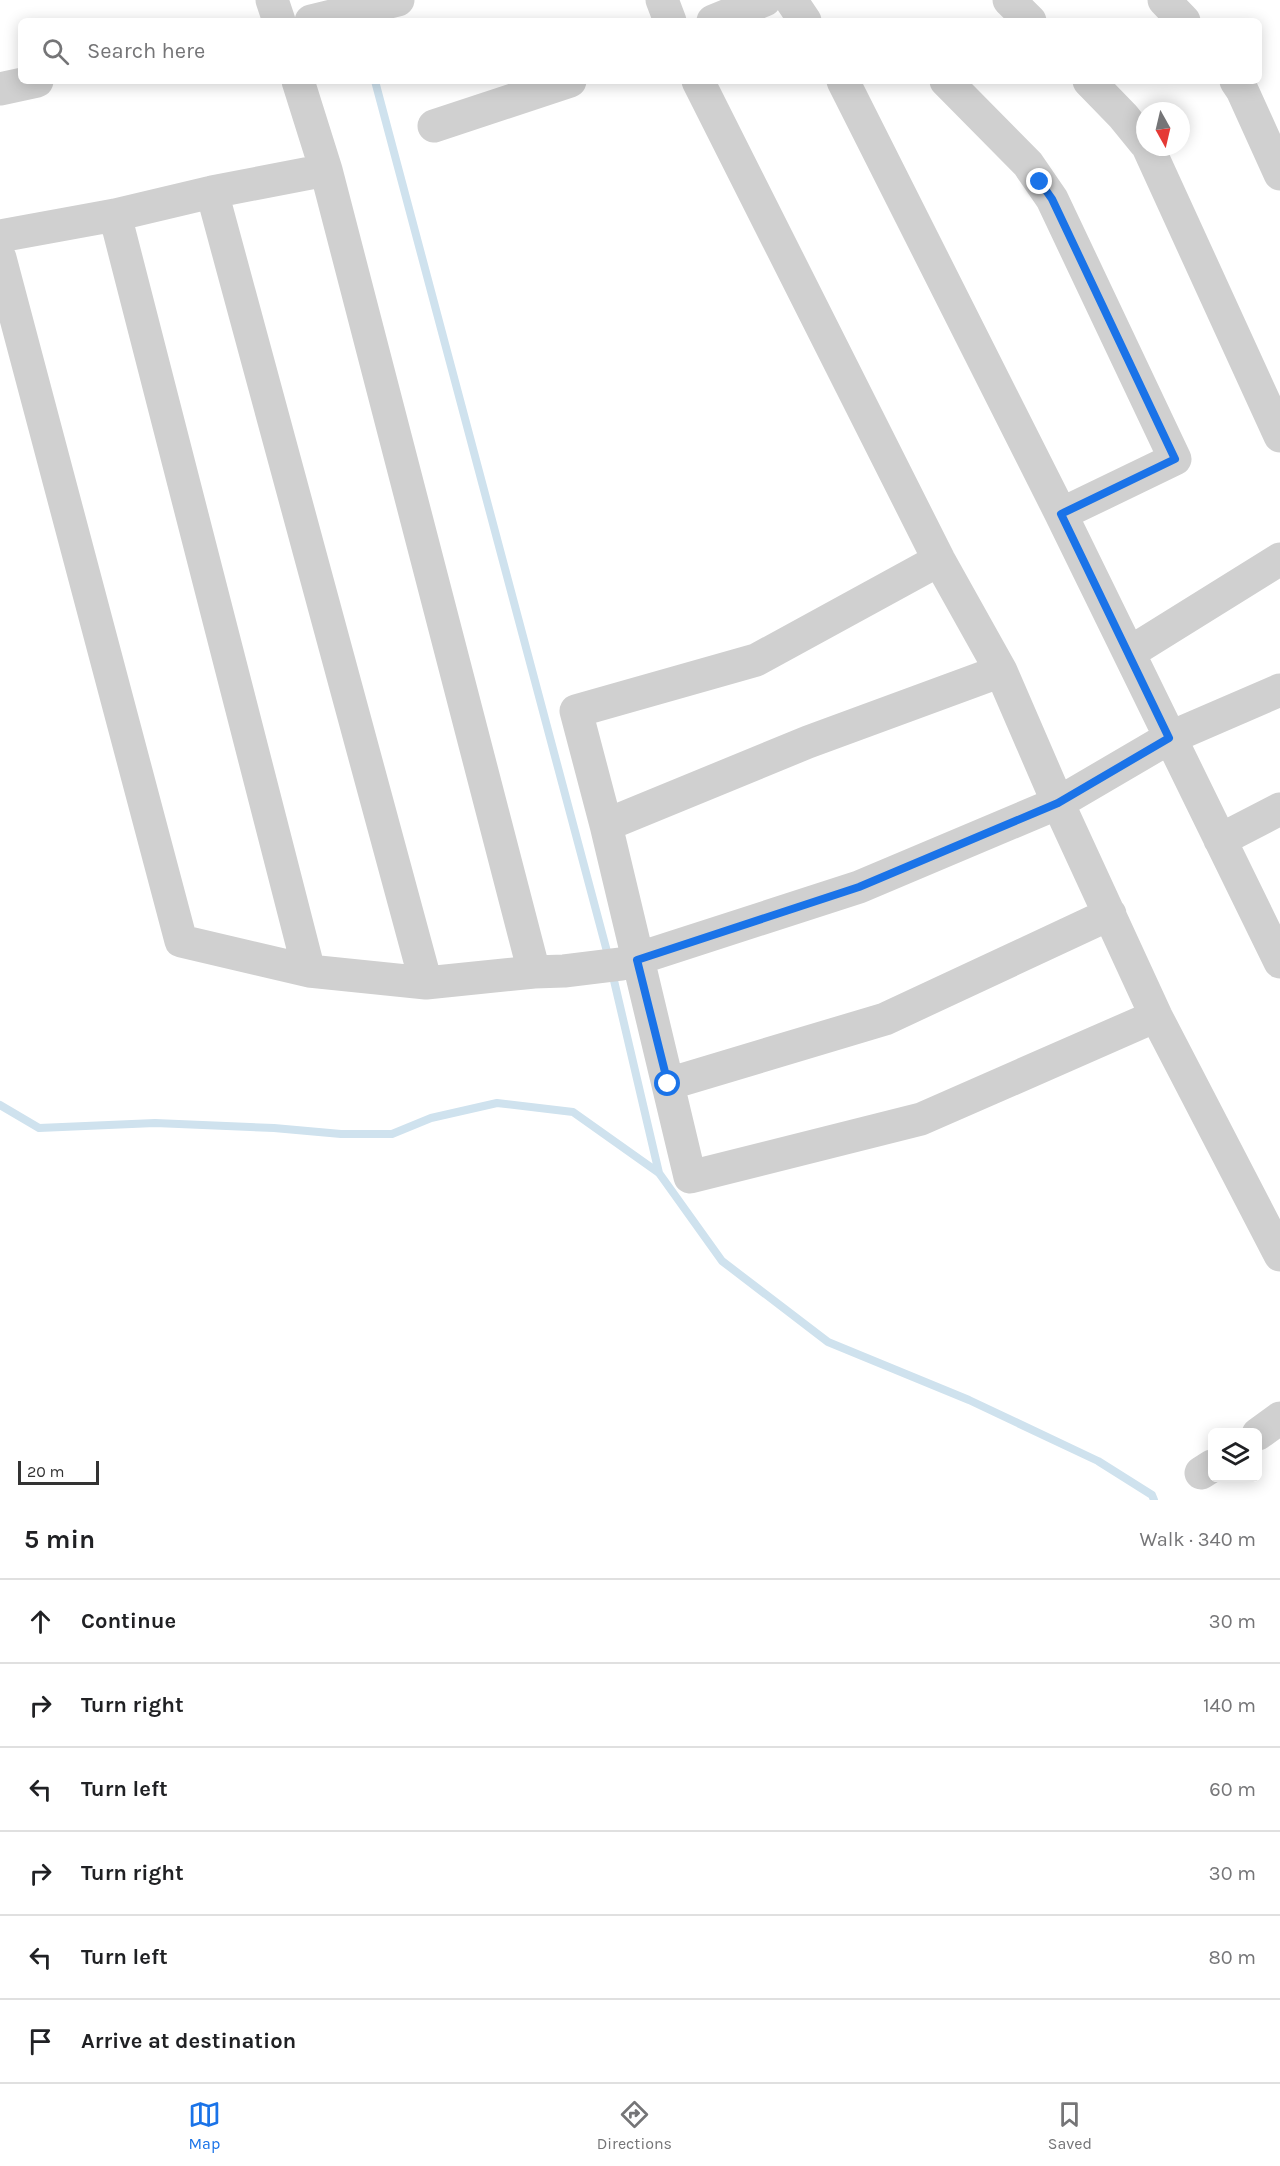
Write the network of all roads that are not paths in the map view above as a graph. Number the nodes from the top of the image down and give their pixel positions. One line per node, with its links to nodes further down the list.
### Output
1 (272, 0): 8 (street)
2 (662, 0): 10 (street)
3 (765, 0): 11 (street)
4 (791, 0): 12 (street)
5 (1009, 0): 13 (street)
6 (1164, 0): 14 (street)
7 (396, 1): 9 (street)
8 (278, 18)
9 (327, 18)
10 (669, 18)
11 (720, 18)
12 (803, 18)
13 (1027, 18)
14 (1181, 18)
15 (23, 84): 23 (street)
16 (299, 84): 27 (street)
17 (561, 84): 24 (street)
18 (700, 84): 36 (street)
19 (845, 84): 34 (street)
20 (949, 84): 34 (street)
21 (1092, 84): 25 (street)
22 (1238, 84): 28 (street)
23 (0, 89)
24 (434, 126)
25 (1136, 132)
26 (1152, 156): 33 (street)
27 (326, 170): 29 (street); 49 (street)
28 (1280, 174)
29 (212, 192): 30 (street); 50 (street)
30 (115, 215): 31 (street); 48 (street)
31 (0, 236)
32 (0, 258): 48 (street)
33 (1280, 436)
34 (1061, 514): 37 (street)
35 (1280, 559): 37 (street)
36 (939, 560): 38 (street); 43 (street)
37 (1129, 652): 40 (street)
38 (1001, 670): 41 (street); 43 (street)
39 (1280, 690): 40 (street)
40 (1169, 738): 41 (street); 44 (street)
41 (1058, 803): 45 (street); 46 (street)
42 (1280, 809): 44 (street)
43 (606, 825): 46 (street)
44 (1220, 840): 47 (street)
45 (1110, 914): 51 (street); 52 (street)
46 (629, 962): 49 (street); 52 (street)
47 (1280, 962)
48 (309, 971): 50 (street)
49 (549, 972): 50 (street)
50 (426, 983)
51 (1155, 1016): 52 (street); 53 (street)
52 (668, 1084)
53 (1280, 1255)
54 (1280, 1418): 55 (street)
55 (1262, 1431)

